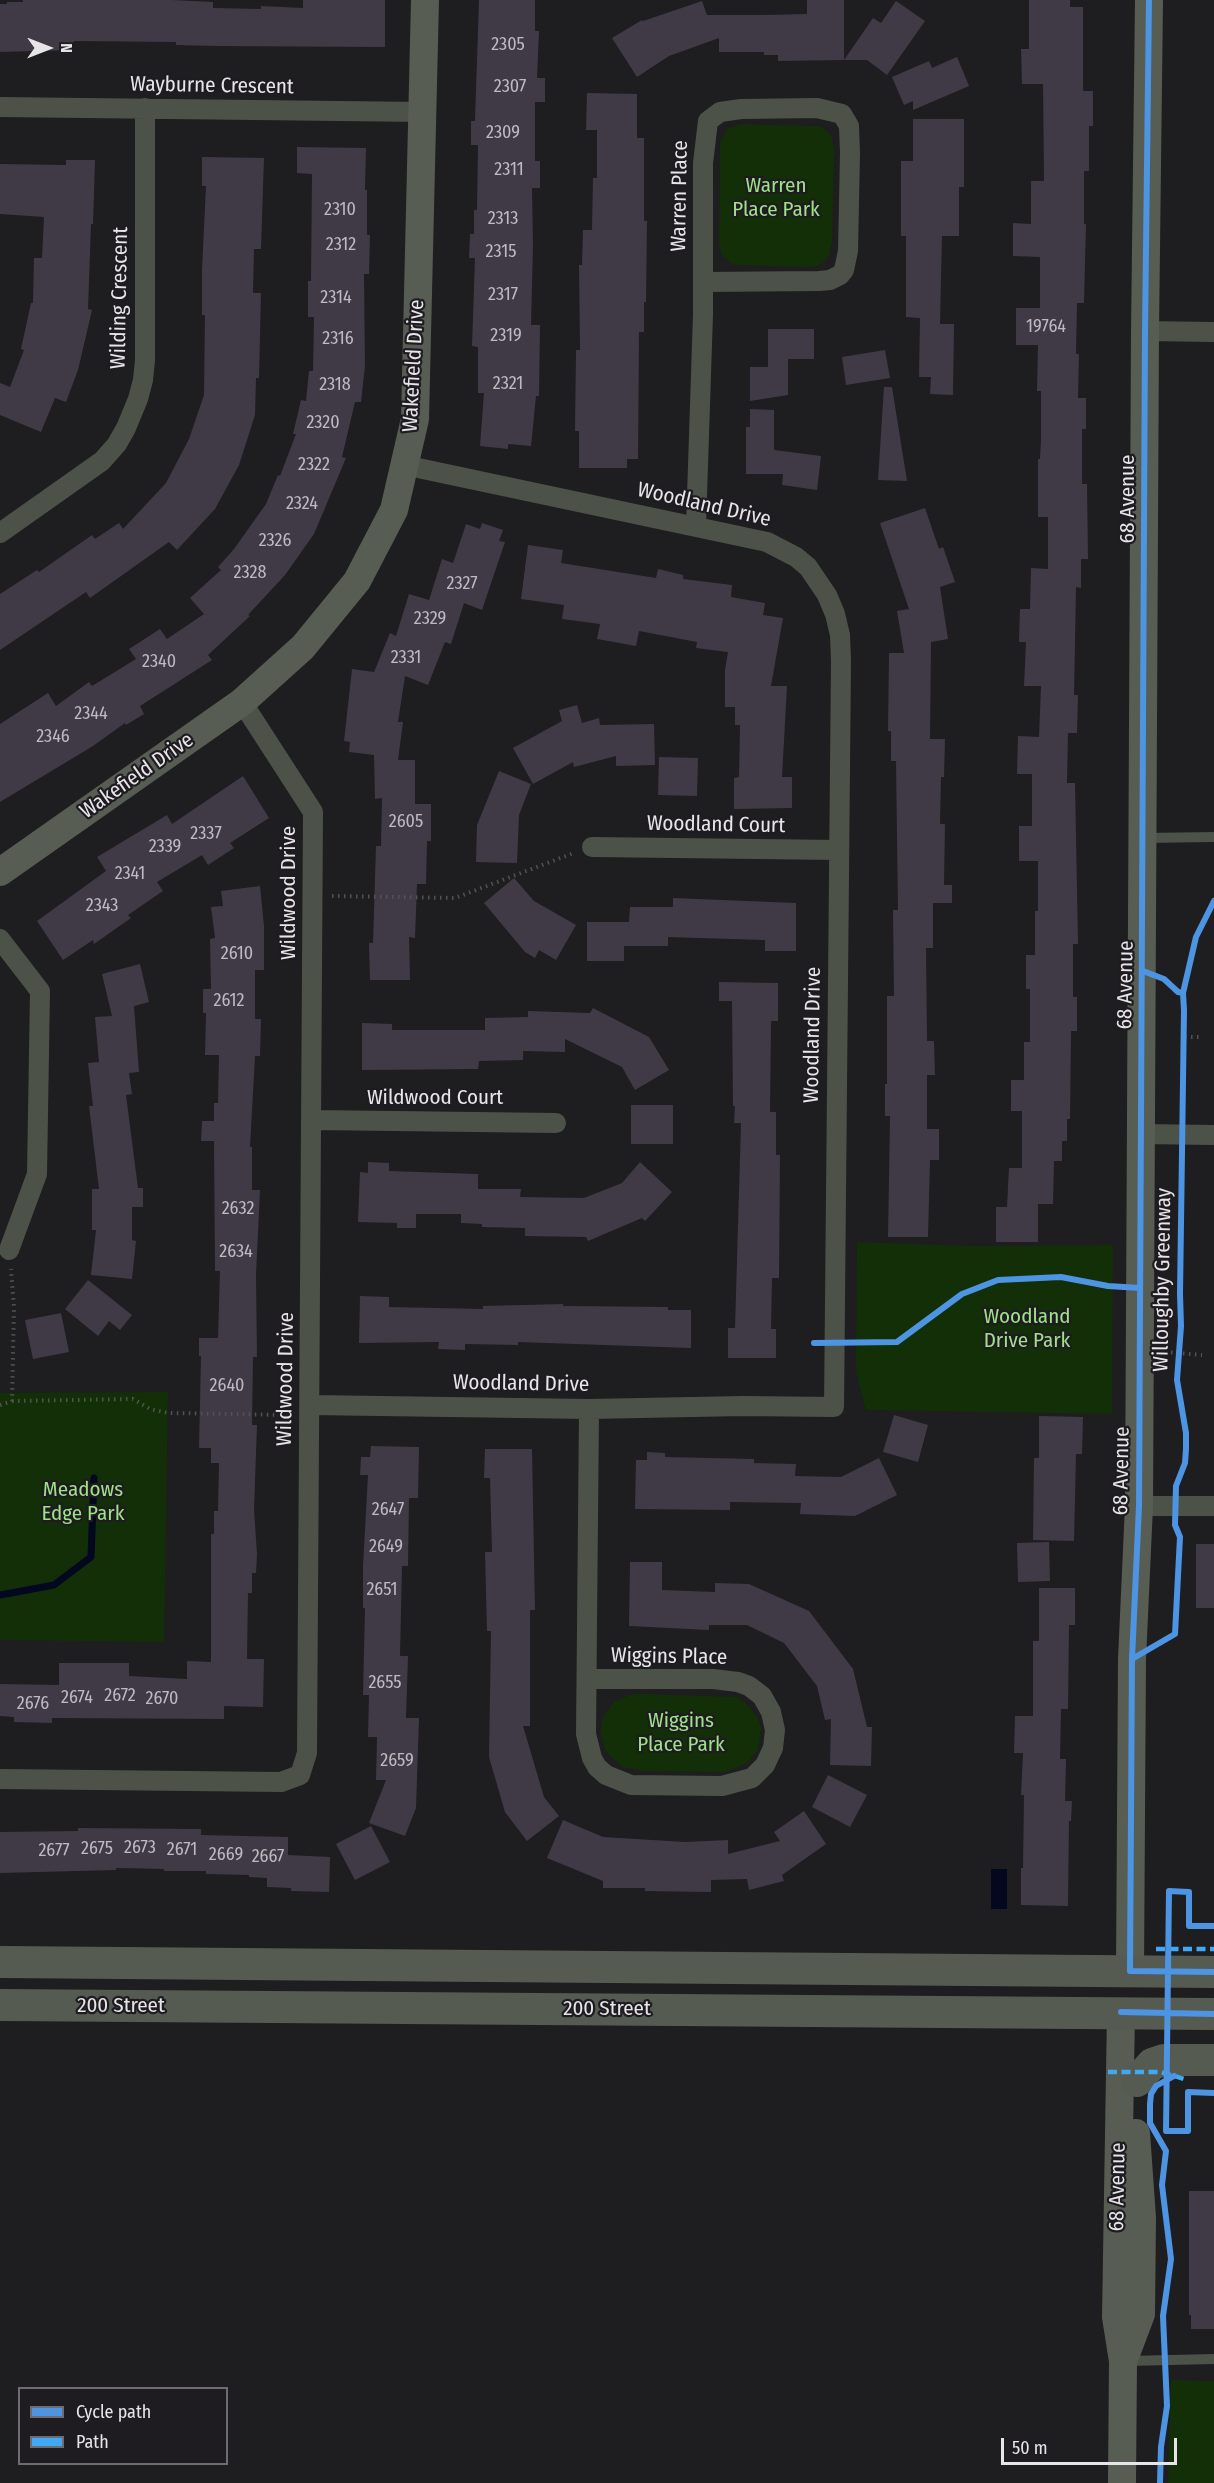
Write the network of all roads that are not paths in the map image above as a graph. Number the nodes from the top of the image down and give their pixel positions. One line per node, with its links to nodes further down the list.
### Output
1 (425, 0): 5 (street, Wakefield Drive)
2 (1149, 0): 7 (street, 68 Avenue)
3 (0, 107): 4 (street, Wayburne Crescent)
4 (145, 108): 5 (street, Wayburne Crescent); 11 (street, Wilding Crescent)
5 (424, 112): 9 (street, Wakefield Drive)
6 (703, 282): 6 (street, Warren Place); 10 (street, Warren Place)
7 (1145, 331): 8 (street); 14 (street, 68 Avenue)
8 (1214, 332)
9 (405, 465): 10 (street, Woodland Drive); 12 (street, Wakefield Drive)
10 (696, 526): 16 (street, Woodland Drive)
11 (0, 533)
12 (242, 702): 17 (street, Wakefield Drive); 19 (street, Wildwood Drive)
13 (1214, 837): 14 (lane)
14 (1143, 838): 21 (street, 68 Avenue)
15 (592, 847): 16 (street, Woodland Court)
16 (839, 850): 24 (street, Woodland Drive)
17 (0, 872)
18 (0, 939): 23 (street)
19 (313, 1120): 20 (street, Wildwood Court); 25 (street, Wildwood Drive)
20 (556, 1123)
21 (1140, 1134): 22 (street); 26 (street, 68 Avenue)
22 (1214, 1135)
23 (9, 1250)
24 (588, 1409): 25 (street, Woodland Drive); 28 (street, Wiggins Place)
25 (310, 1410): 29 (street, Wildwood Drive)
26 (1139, 1506): 27 (street); 31 (street, 68 Avenue)
27 (1214, 1506)
28 (587, 1679): 28 (street, Wiggins Place)
29 (0, 1779)
30 (0, 1962): 31 (main road, 200 Street)
31 (1130, 1971): 32 (main road, 200 Street)
32 (1214, 1972)
33 (0, 2005): 34 (main road, 200 Street)
34 (1121, 2012): 35 (main road, 200 Street); 39 (street, 68 Avenue)
35 (1214, 2014)
36 (1214, 2060): 37 (main road)
37 (1137, 2081): 39 (street, 68 Avenue)
38 (1214, 2359): 39 (lane)
39 (1123, 2361): 40 (street, 68 Avenue)
40 (1122, 2483)

